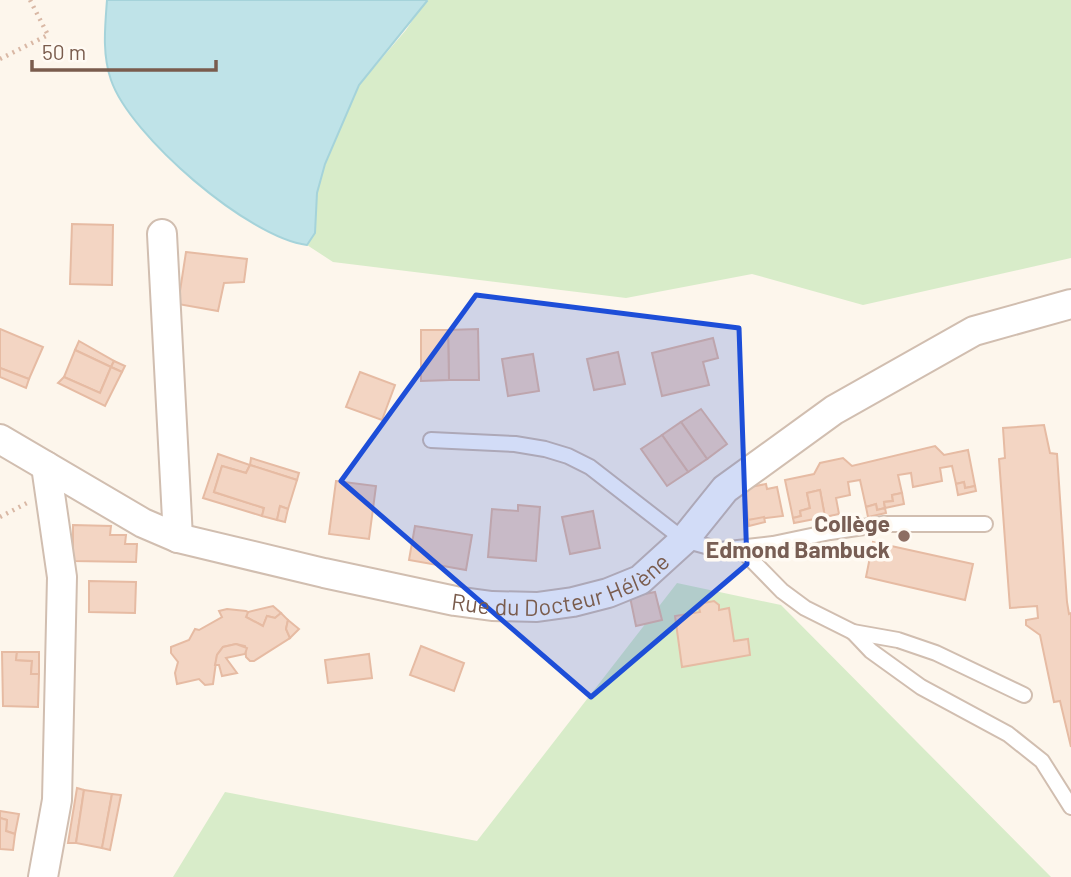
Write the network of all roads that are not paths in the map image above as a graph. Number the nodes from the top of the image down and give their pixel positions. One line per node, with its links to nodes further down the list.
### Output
1 (162, 234): 7 (street)
2 (1071, 304): 8 (street, Rue du Docteur Hélène)
3 (0, 439): 5 (street, Rue du Docteur Hélène)
4 (431, 440): 8 (lane)
5 (46, 466): 7 (street, Rue du Docteur Hélène); 13 (street)
6 (985, 524): 9 (lane)
7 (178, 538): 8 (street, Rue du Docteur Hélène)
8 (684, 540): 9 (lane)
9 (740, 548): 10 (lane)
10 (853, 632): 11 (lane); 12 (lane)
11 (1024, 695)
12 (1071, 807)
13 (44, 877)

